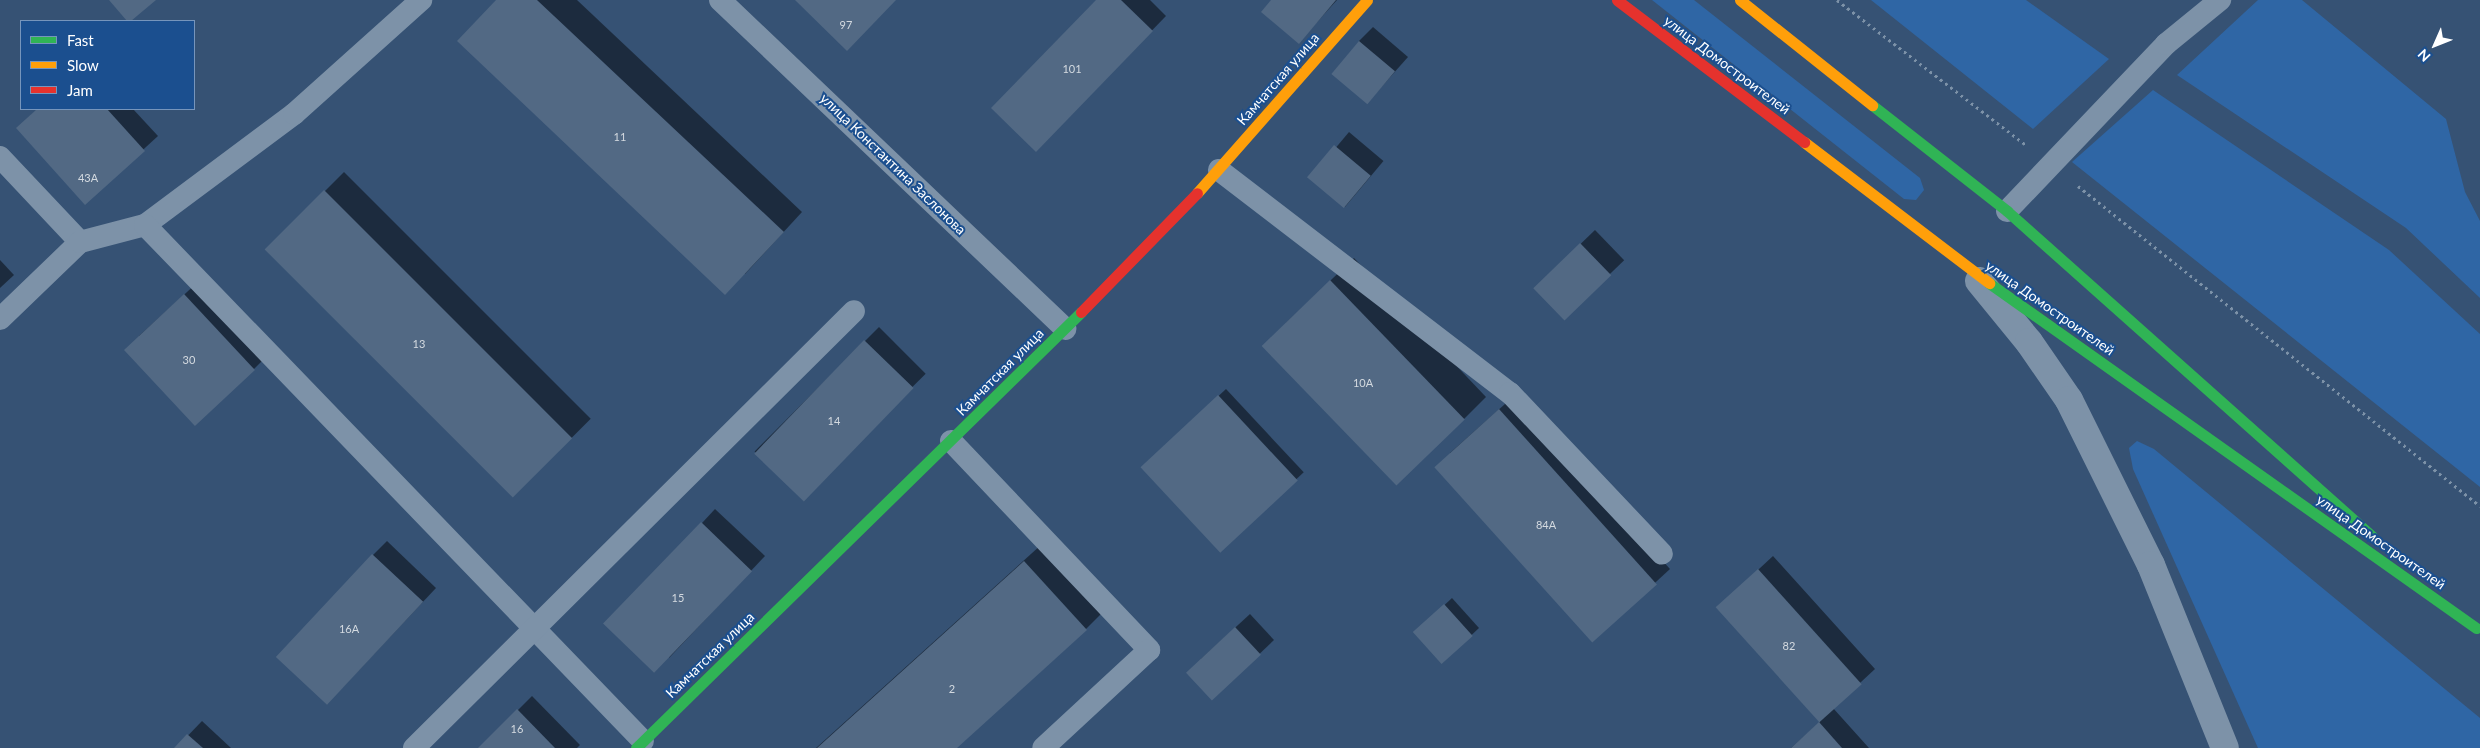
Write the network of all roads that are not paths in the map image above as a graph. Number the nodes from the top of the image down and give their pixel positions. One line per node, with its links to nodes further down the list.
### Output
1 (421, 0): 10 (lane)
2 (720, 0): 15 (lane, улица Константина Заслонова)
3 (1367, 0): 8 (main road, Камчатская улица)
4 (1617, 0): 12 (main road, улица Домостроителей)
5 (1740, 0): 9 (main road, улица Домостроителей)
6 (2220, 0): 9 (lane)
7 (0, 157): 11 (lane)
8 (1219, 170): 15 (main road, Камчатская улица); 17 (lane)
9 (2007, 211): 18 (main road, улица Домостроителей)
10 (145, 225): 11 (lane); 19 (lane)
11 (80, 242): 14 (lane)
12 (1968, 268): 18 (main road, улица Домостроителей); 23 (street)
13 (854, 311): 19 (lane)
14 (0, 319)
15 (1065, 329): 16 (main road, Камчатская улица)
16 (951, 441): 20 (main road, Камчатская улица); 22 (lane)
17 (1662, 554)
18 (2478, 629)
19 (533, 630): 20 (lane); 21 (lane)
20 (639, 744)
21 (414, 748)
22 (1043, 748)
23 (2225, 748)

